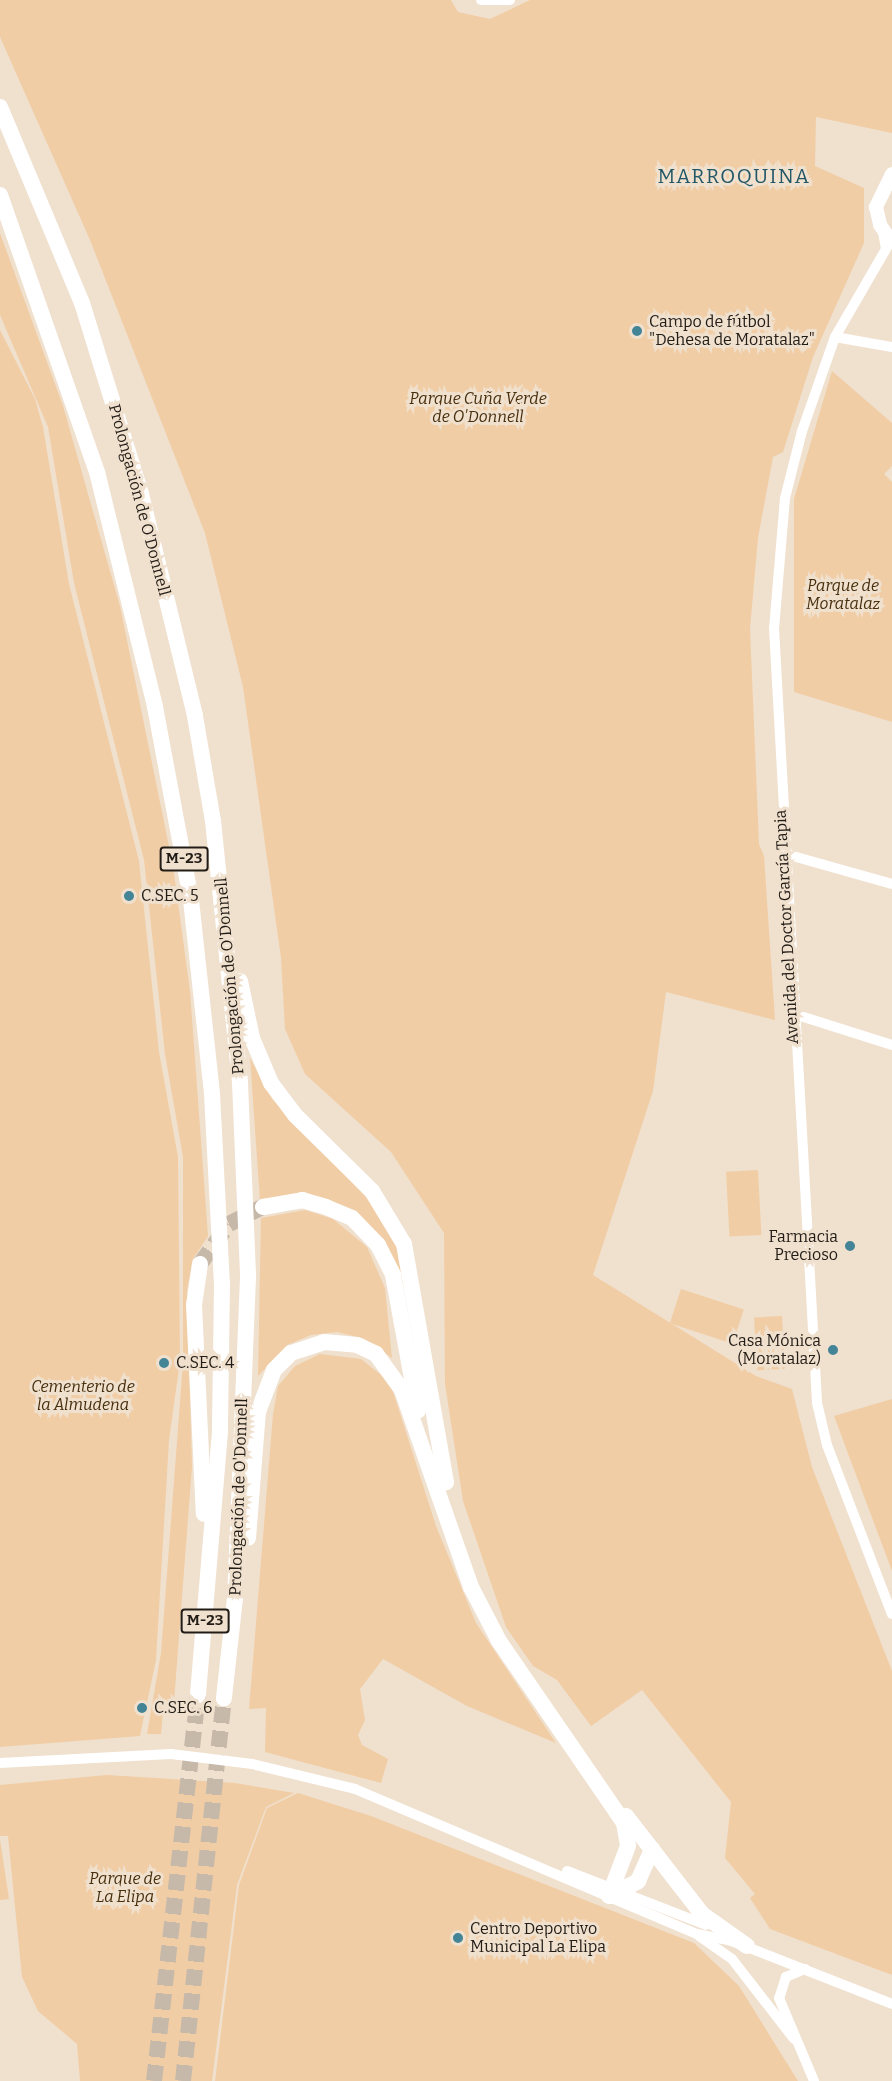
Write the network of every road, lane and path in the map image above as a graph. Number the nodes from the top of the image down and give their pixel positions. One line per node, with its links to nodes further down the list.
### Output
1 (482, 0): 2 (street)
2 (510, 0)
3 (0, 107): 11 (highway, Prolongación de O'Donnell / M-23)
4 (892, 174): 6 (main road)
5 (0, 195): 18 (highway, Prolongación de O'Donnell / M-23)
6 (888, 242): 7 (street, Avenida del Doctor García Tapia)
7 (835, 337): 8 (street); 9 (street, Avenida del Doctor García Tapia)
8 (892, 347)
9 (782, 853): 10 (street); 12 (street, Avenida del Doctor García Tapia)
10 (892, 884)
11 (227, 930): 17 (highway); 19 (highway, Prolongación de O'Donnell / M-23)
12 (791, 1013): 13 (street); 20 (street, Avenida del Doctor García Tapia)
13 (892, 1045)
14 (263, 1207): 16 (highway)
15 (200, 1264): 18 (highway)
16 (426, 1453): 17 (highway); 19 (highway)
17 (455, 1542): 23 (highway)
18 (211, 1547): 21 (highway, Prolongación de O'Donnell / M-23)
19 (235, 1598): 22 (highway, Prolongación de O'Donnell / M-23)
20 (892, 1614)
21 (198, 1695)
22 (224, 1698)
23 (556, 1729): 25 (highway); 26 (highway)
24 (0, 1763): 26 (street)
25 (652, 1848): 26 (highway); 29 (highway)
26 (616, 1891): 27 (street); 28 (street)
27 (697, 1934): 28 (street); 32 (street)
28 (729, 1940): 29 (street)
29 (747, 1946): 30 (street)
30 (805, 1969): 31 (street); 33 (street)
31 (780, 1989): 32 (street); 34 (street)
32 (758, 1991): 34 (street)
33 (892, 2004)
34 (794, 2039): 35 (street)
35 (814, 2081)

